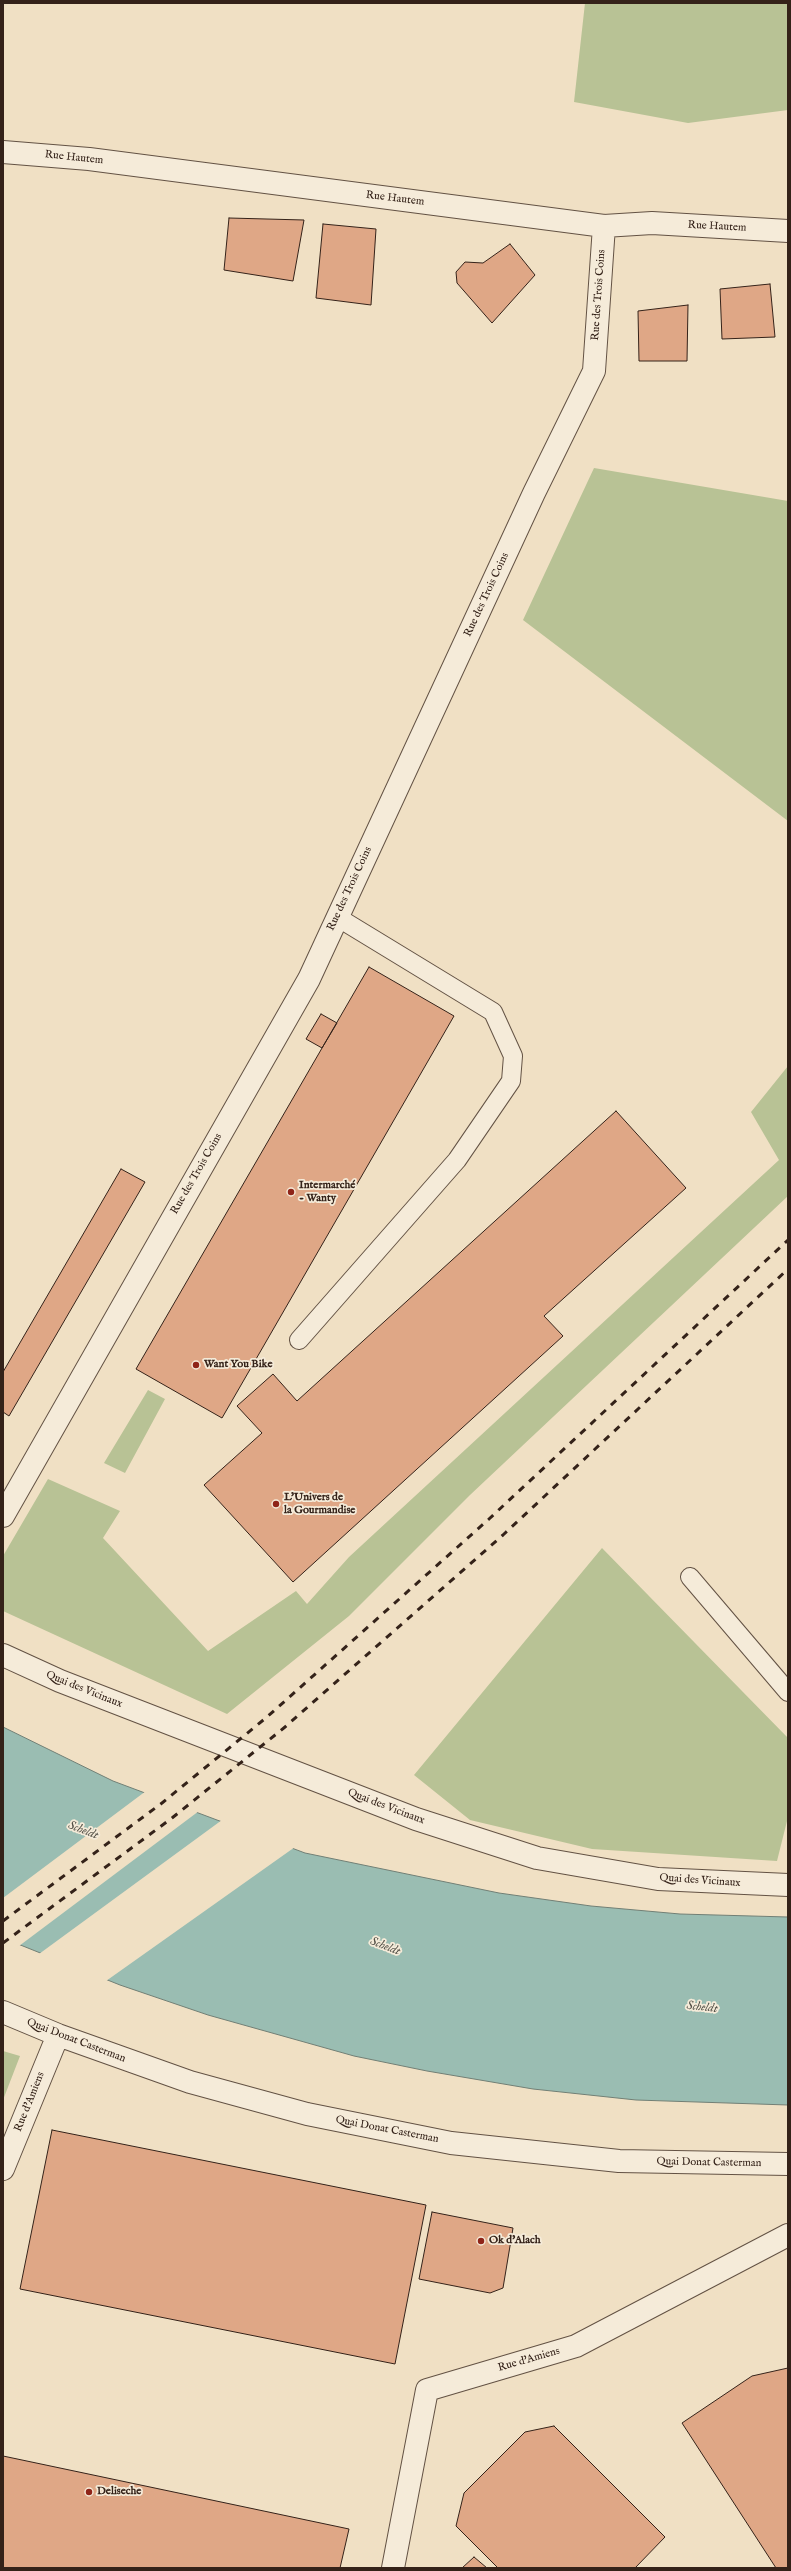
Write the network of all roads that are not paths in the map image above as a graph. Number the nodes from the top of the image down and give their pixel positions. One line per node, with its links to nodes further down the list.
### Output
1 (3, 152): 2 (street, Rue Hautem)
2 (604, 226): 3 (street, Rue Hautem); 4 (street, Rue des Trois Coins)
3 (788, 231)
4 (337, 917): 5 (lane); 6 (street, Rue des Trois Coins)
5 (299, 1340)
6 (3, 1516)
7 (690, 1577): 9 (lane)
8 (3, 1655): 10 (street, Quai des Vicinaux)
9 (788, 1692)
10 (788, 1885)
11 (3, 2012): 12 (street, Quai Donat Casterman)
12 (58, 2036): 13 (street, Quai Donat Casterman); 14 (street, Rue d'Amiens)
13 (788, 2164)
14 (3, 2169)
15 (788, 2235): 16 (street, Rue d'Amiens)
16 (393, 2568)

